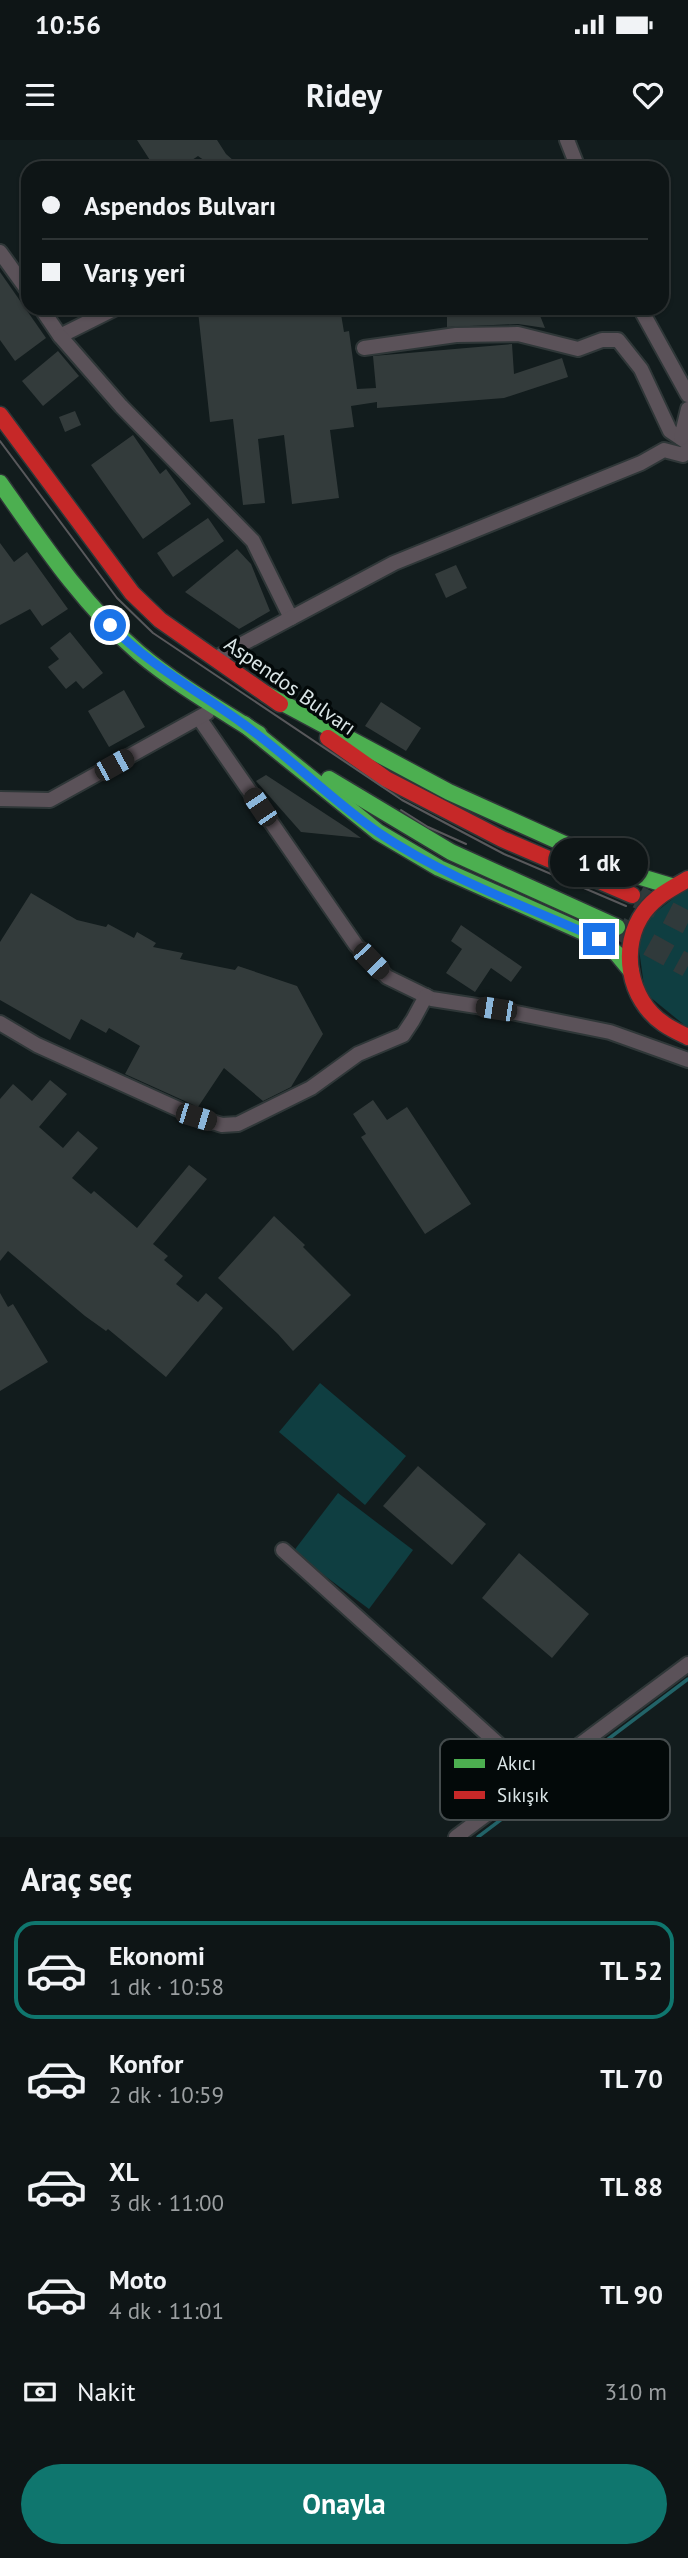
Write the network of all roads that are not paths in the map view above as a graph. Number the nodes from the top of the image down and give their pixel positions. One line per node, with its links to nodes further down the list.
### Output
1 (567, 140): 2 (street)
2 (575, 161)
3 (0, 252): 4 (street)
4 (21, 281)
5 (46, 315): 8 (street)
6 (102, 315): 8 (street)
7 (644, 315): 10 (street)
8 (61, 336): 15 (street)
9 (364, 348): 13 (street)
10 (688, 395)
11 (688, 409): 13 (street)
12 (0, 415): 16 (main road, Aspendos Bulvarı)
13 (686, 444): 15 (street)
14 (0, 483): 18 (main road)
15 (291, 618): 16 (street)
16 (216, 658): 17 (main road, Aspendos Bulvarı)
17 (266, 694): 23 (main road); 24 (main road, Aspendos Bulvarı)
18 (218, 707): 19 (street); 20 (main road)
19 (199, 718): 21 (street); 27 (street)
20 (244, 724): 25 (main road); 26 (main road)
21 (0, 799)
22 (688, 879): 23 (main road)
23 (671, 886): 26 (main road)
24 (632, 895)
25 (617, 927)
26 (631, 971): 29 (main road)
27 (426, 996): 28 (street); 30 (street)
28 (0, 1023)
29 (688, 1037)
30 (688, 1060)
31 (283, 1550): 33 (street)
32 (688, 1664): 34 (street)
33 (493, 1739)
34 (588, 1739)
35 (479, 1820): 36 (street)
36 (456, 1837)

